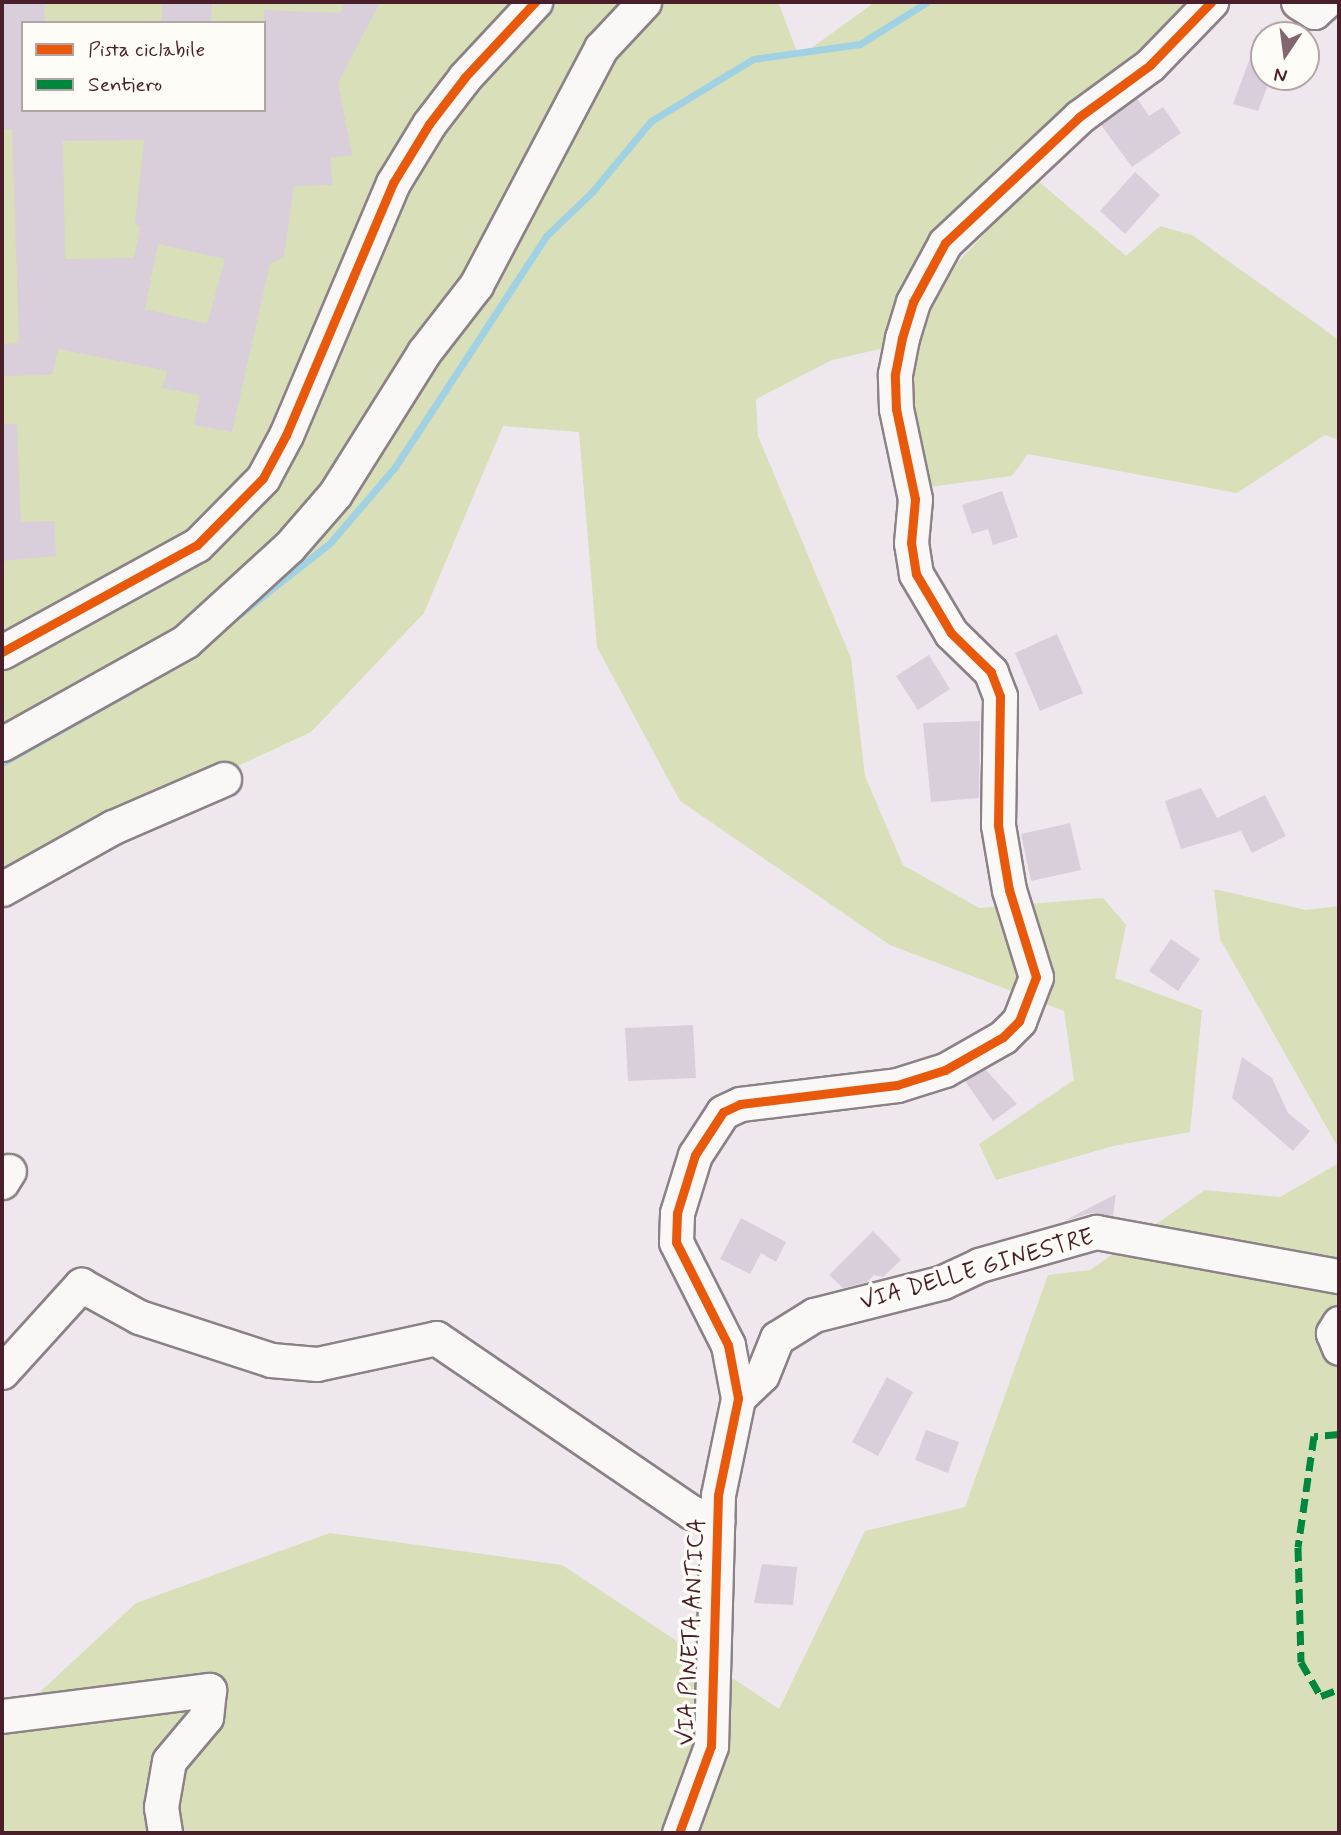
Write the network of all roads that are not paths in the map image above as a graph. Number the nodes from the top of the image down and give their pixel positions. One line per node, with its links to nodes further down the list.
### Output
1 (535, 2): 6 (street)
2 (644, 2): 7 (street)
3 (1211, 2): 14 (street, VIA PINETA ANTICA)
4 (1298, 2): 5 (street)
5 (1325, 2)
6 (2, 652)
7 (2, 744)
8 (224, 779): 9 (street)
9 (2, 889)
10 (1339, 1276): 14 (street, VIA DELLE GINESTRE)
11 (1339, 1324): 12 (street)
12 (1339, 1348)
13 (2, 1372): 15 (street)
14 (738, 1398): 15 (street, VIA PINETA ANTICA)
15 (717, 1521): 18 (street, VIA PINETA ANTICA)
16 (2, 1716): 17 (street)
17 (165, 1833)
18 (679, 1833)

